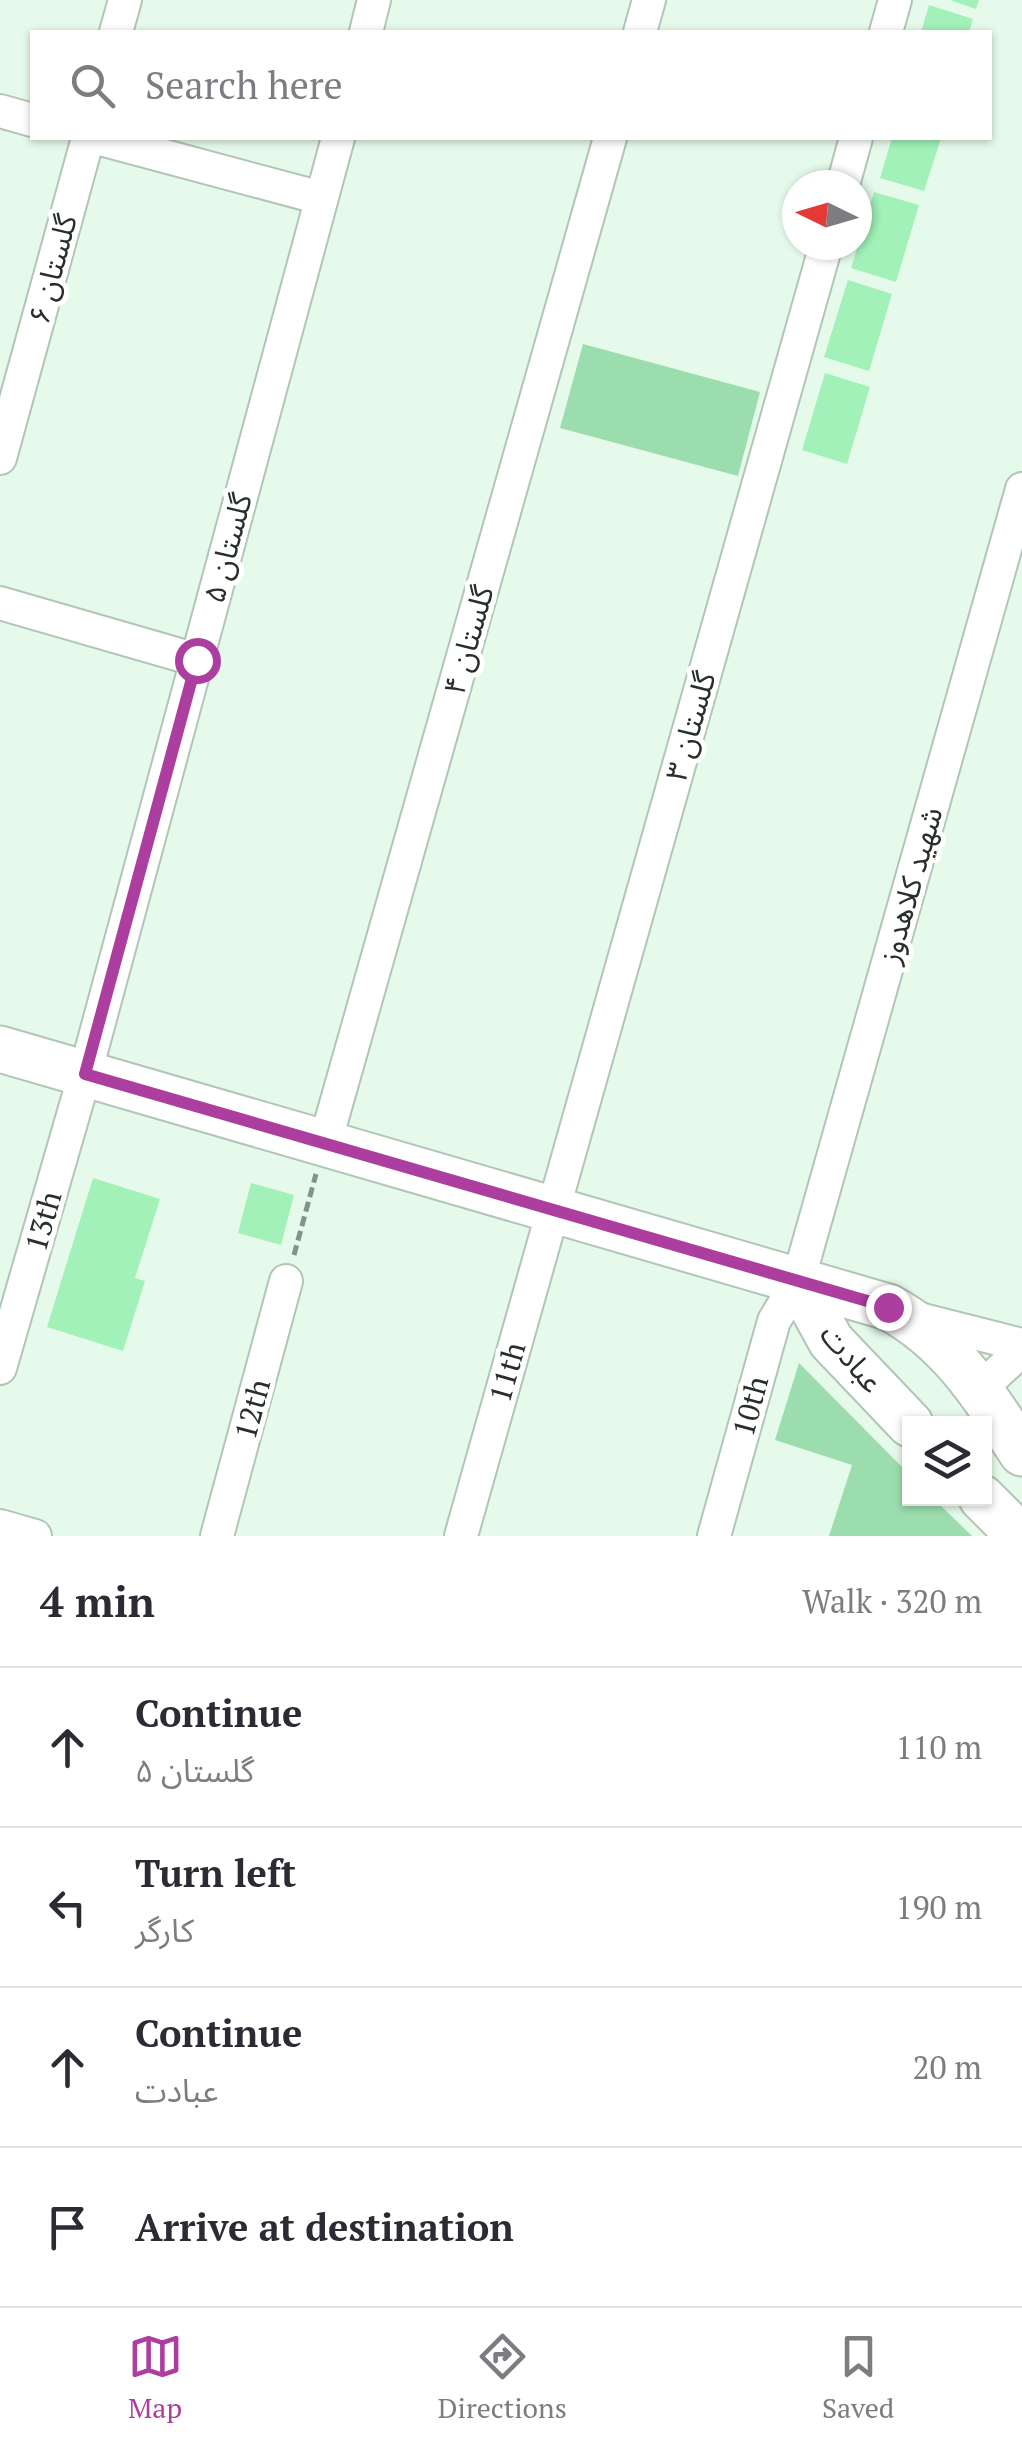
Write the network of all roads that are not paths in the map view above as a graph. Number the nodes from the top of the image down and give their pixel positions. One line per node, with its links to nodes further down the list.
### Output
1 (125, 0): 5 (street)
2 (374, 0): 6 (street)
3 (649, 0): 7 (street)
4 (895, 0): 8 (street)
5 (117, 30)
6 (366, 30)
7 (641, 30)
8 (887, 30)
9 (0, 112): 10 (street)
10 (30, 120)
11 (87, 140): 19 (street, گلستان ۶)
12 (104, 140): 17 (street)
13 (337, 140): 17 (street, گلستان ۵)
14 (609, 140): 25 (street, گلستان ۴)
15 (855, 140): 16 (street)
16 (847, 170)
17 (321, 198): 22 (street, گلستان ۵)
18 (822, 260): 26 (street, گلستان ۳)
19 (0, 458)
20 (1022, 489): 28 (street, شهید کلاهدوز)
21 (0, 604): 22 (street)
22 (197, 660): 24 (street, گلستان ۵)
23 (0, 1049): 24 (street)
24 (85, 1074): 25 (street); 31 (street, 13th)
25 (326, 1142): 26 (street)
26 (554, 1208): 28 (street); 39 (street, 11th)
27 (286, 1281): 38 (street, 12th)
28 (798, 1282): 29 (street, عبادت); 33 (street, عبادت); 40 (street, 10th)
29 (904, 1316): 30 (street); 32 (street, عبادت)
30 (1022, 1348): 32 (street)
31 (0, 1368)
32 (980, 1389): 34 (street, عبادت)
33 (902, 1416)
34 (1022, 1452)
35 (990, 1506): 41 (street)
36 (0, 1526): 37 (street)
37 (34, 1536)
38 (217, 1536)
39 (460, 1536)
40 (714, 1536)
41 (1020, 1536)

